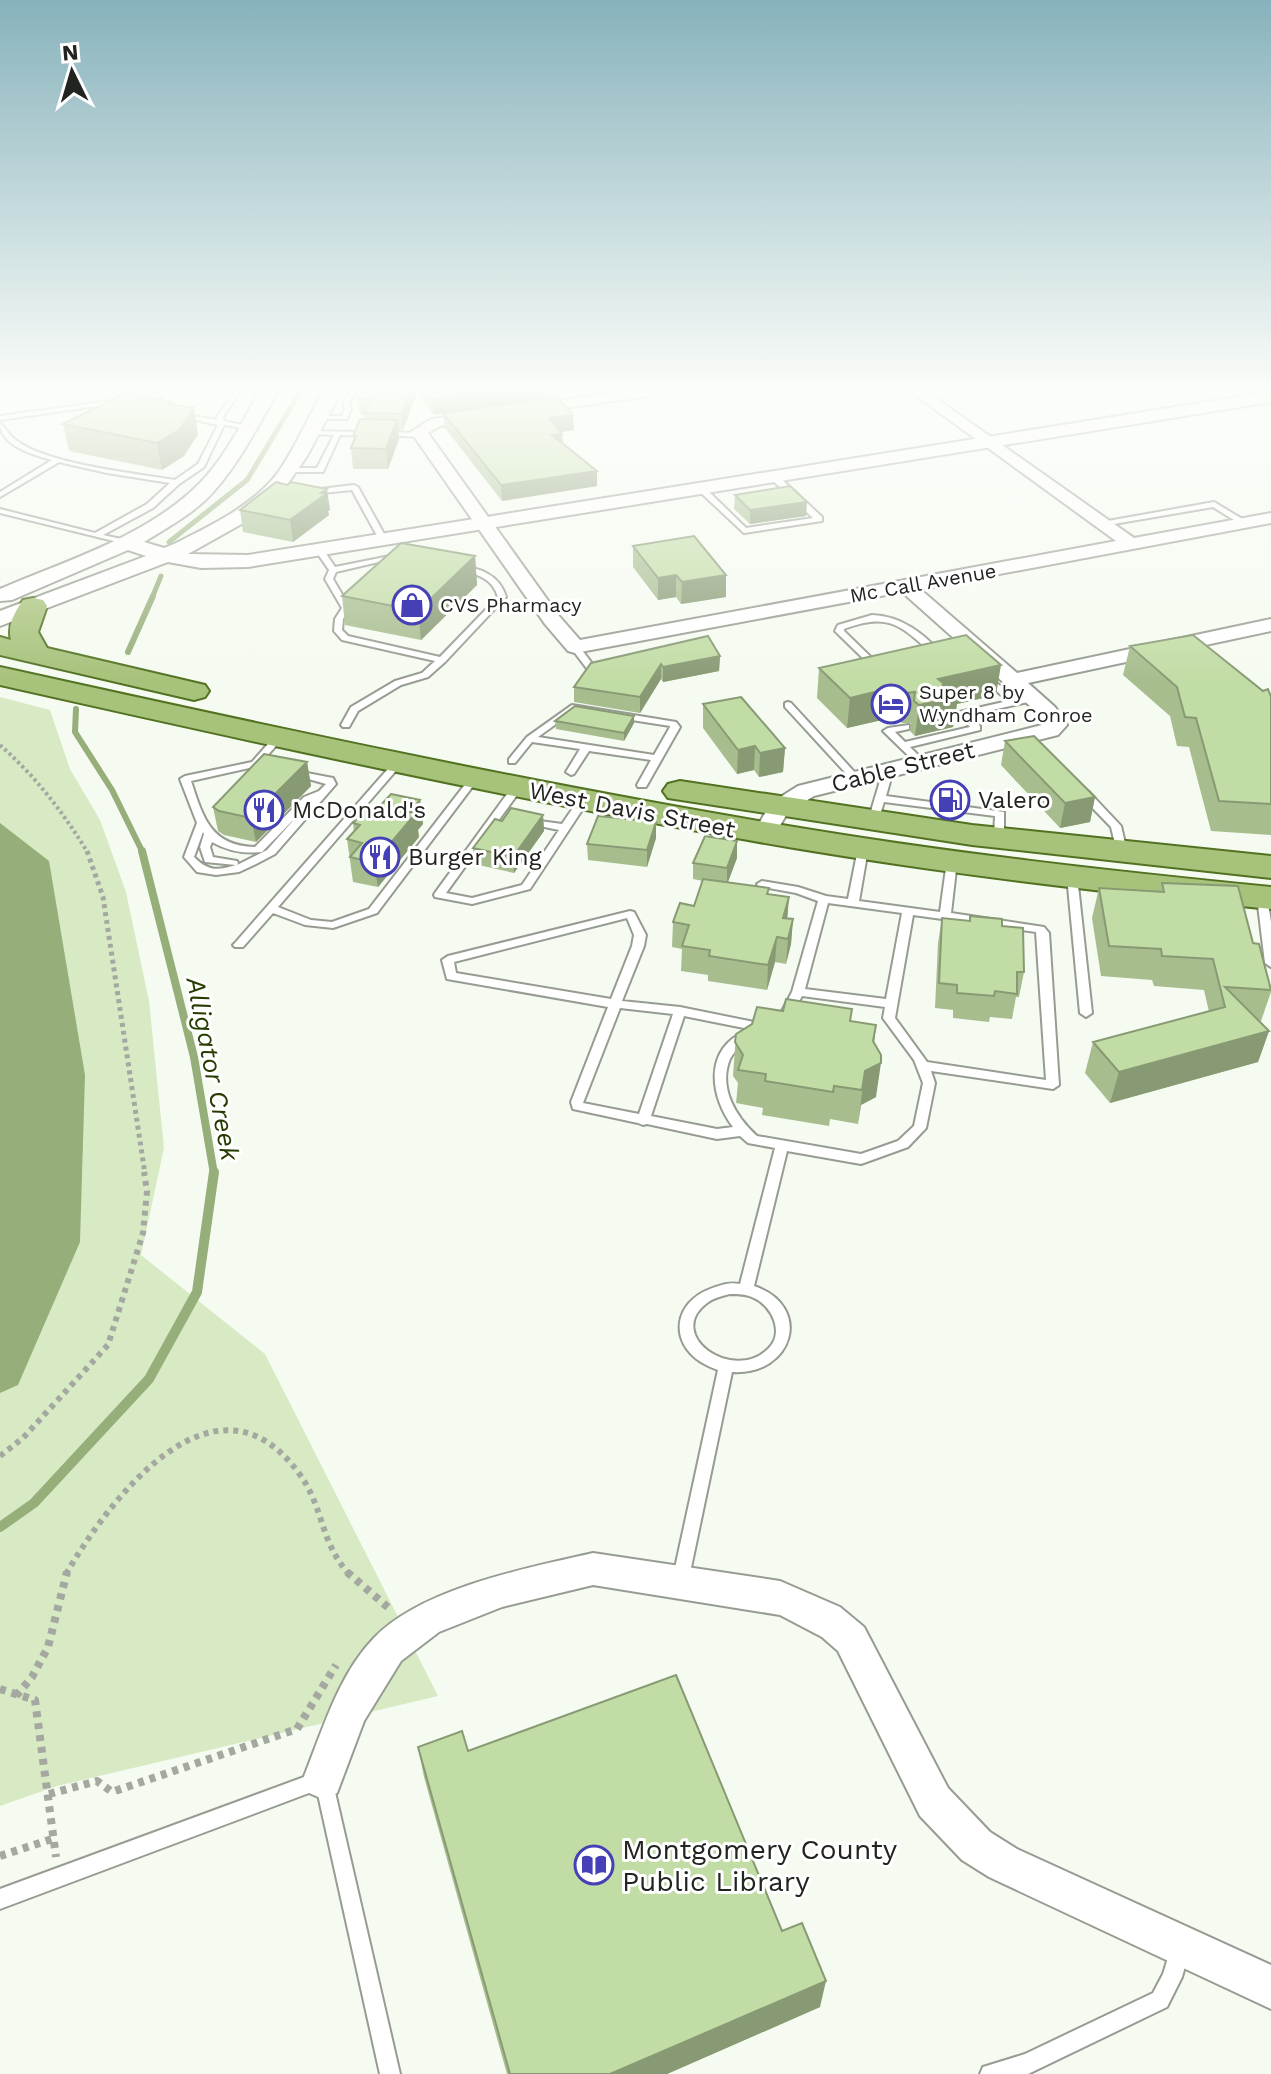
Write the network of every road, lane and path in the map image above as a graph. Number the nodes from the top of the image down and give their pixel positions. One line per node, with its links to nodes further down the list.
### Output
1 (169, 489): 18 (lane)
2 (205, 489): 20 (street)
3 (278, 489): 23 (street)
4 (339, 489): 10 (lane)
5 (355, 489): 19 (lane)
6 (462, 489): 16 (street)
7 (757, 489): 11 (street)
8 (782, 489): 11 (lane)
9 (1053, 489): 17 (street)
10 (297, 494)
11 (708, 495): 12 (lane); 16 (street)
12 (730, 499)
13 (0, 511): 18 (lane)
14 (1271, 518): 15 (street, Mc Call Avenue)
15 (1245, 523): 17 (lane); 21 (street, Mc Call Avenue)
16 (486, 524): 19 (street); 33 (street)
17 (1102, 524): 21 (street)
18 (96, 535): 20 (lane)
19 (384, 541): 22 (street)
20 (127, 543): 23 (street); 28 (street)
21 (1131, 544): 27 (street, Mc Call Avenue)
22 (320, 551): 23 (street); 26 (lane)
23 (162, 556): 29 (street)
24 (415, 558): 26 (lane)
25 (443, 564): 36 (lane)
26 (333, 570): 36 (lane)
27 (906, 586): 33 (street, Mc Call Avenue); 41 (street)
28 (0, 597)
29 (33, 606): 30 (street); 34 (main road)
30 (0, 619)
31 (1271, 625): 41 (street)
32 (0, 646): 34 (main road, West Davis Street)
33 (575, 647): 38 (lane)
34 (37, 655): 47 (main road, West Davis Street)
35 (927, 659): 37 (lane)
36 (442, 660): 47 (lane)
37 (888, 667)
38 (591, 668)
39 (980, 672): 43 (lane)
40 (0, 676): 51 (main road, West Davis Street)
41 (1013, 680): 42 (street)
42 (1034, 698): 43 (lane); 53 (street, Cable Street)
43 (1014, 702): 45 (lane)
44 (788, 705): 59 (lane)
45 (963, 714): 46 (lane); 50 (lane)
46 (943, 718)
47 (346, 725): 51 (main road); 52 (main road, West Davis Street)
48 (906, 727): 50 (lane)
49 (0, 745): 94 (path)
50 (904, 745): 53 (lane)
51 (274, 752): 54 (lane); 54 (lane); 55 (main road, West Davis Street)
52 (520, 763): 57 (lane); 60 (main road, West Davis Street); 61 (main road, West Davis Street); 64 (lane)
53 (921, 763): 58 (street, Cable Street)
54 (255, 764): 67 (lane)
55 (397, 764): 60 (main road, West Davis Street); 77 (lane)
56 (285, 770): 63 (lane)
57 (649, 771): 61 (main road, West Davis Street); 65 (main road, West Davis Street)
58 (888, 771): 59 (street, Cable Street); 66 (lane)
59 (856, 779): 65 (street, Cable Street)
60 (473, 780): 77 (lane)
61 (576, 787): 64 (lane); 64 (lane); 65 (main road, West Davis Street)
62 (1078, 787): 70 (lane)
63 (319, 794): 67 (lane); 69 (lane)
64 (498, 815)
65 (772, 821): 66 (main road, West Davis Street)
66 (872, 823): 70 (main road, West Davis Street); 71 (main road, West Davis Street); 76 (lane)
67 (200, 825): 68 (lane)
68 (209, 834): 69 (lane); 69 (lane)
69 (258, 850)
70 (1122, 852): 74 (main road, West Davis Street)
71 (952, 861): 72 (main road, West Davis Street); 79 (lane)
72 (1072, 876): 74 (main road, West Davis Street); 86 (lane)
73 (762, 884): 75 (lane)
74 (1269, 889): 81 (lane)
75 (824, 899): 76 (lane); 82 (lane)
76 (853, 904): 78 (lane)
77 (271, 908): 80 (lane)
78 (908, 911): 79 (lane); 84 (lane)
79 (945, 915): 88 (lane)
80 (239, 945)
81 (1271, 963)
82 (798, 992): 84 (lane); 87 (lane)
83 (616, 1004): 83 (lane); 85 (lane); 89 (lane)
84 (892, 1004): 88 (lane)
85 (680, 1011): 87 (lane); 89 (lane)
86 (1086, 1013)
87 (759, 1027): 90 (lane)
88 (924, 1066): 91 (lane)
89 (643, 1121): 90 (lane)
90 (741, 1131): 91 (lane)
91 (782, 1145): 92 (lane)
92 (746, 1289): 93 (lane); 93 (lane)
93 (726, 1367): 95 (lane)
94 (0, 1456)
95 (680, 1582): 102 (street); 108 (street)
96 (404, 1605): 97 (path)
97 (393, 1612): 98 (path); 101 (path)
98 (381, 1621)
99 (347, 1652): 103 (path)
100 (0, 1689): 101 (path)
101 (16, 1696): 103 (path)
102 (323, 1779): 106 (lane); 110 (lane)
103 (49, 1794): 104 (path)
104 (55, 1838): 105 (path); 106 (path)
105 (0, 1856)
106 (58, 1878): 107 (lane)
107 (0, 1899)
108 (1181, 1946): 109 (street); 111 (lane)
109 (1271, 1988)
110 (390, 2074)
111 (990, 2074)

